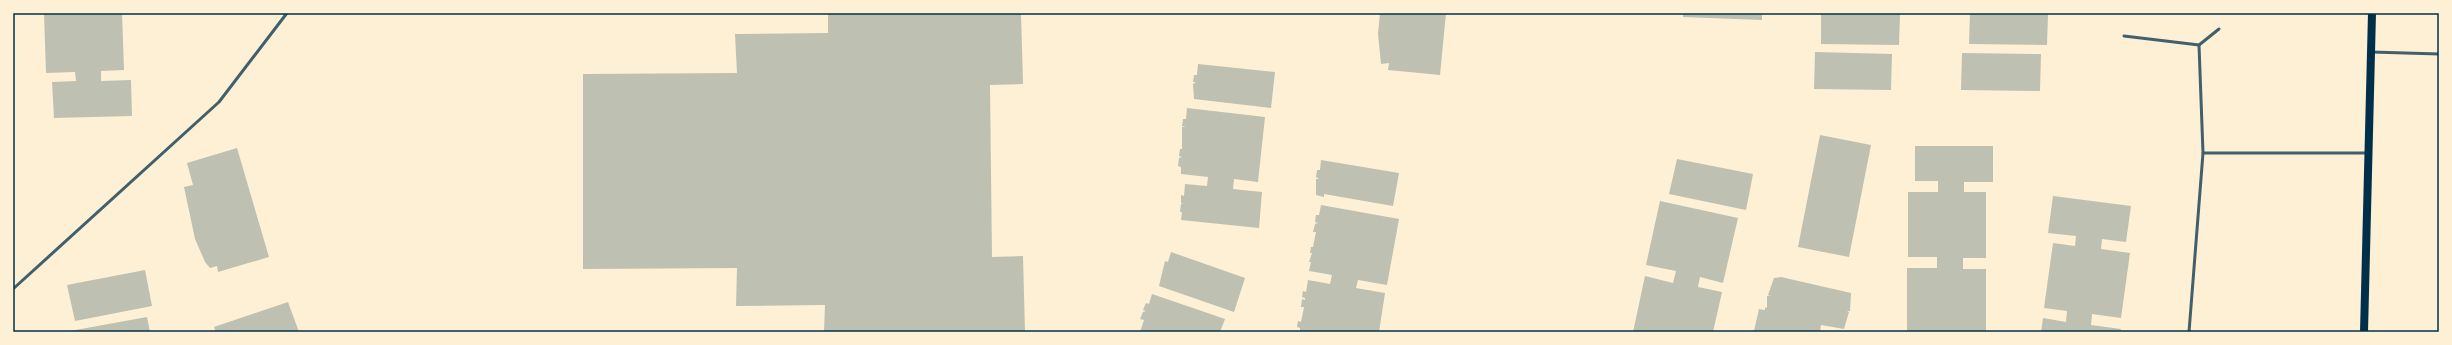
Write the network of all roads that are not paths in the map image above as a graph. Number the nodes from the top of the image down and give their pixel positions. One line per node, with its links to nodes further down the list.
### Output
1 (287, 13): 10 (lane)
2 (2372, 13): 6 (main road)
3 (2219, 29): 5 (lane)
4 (2124, 36): 5 (lane)
5 (2199, 46): 8 (lane)
6 (2371, 52): 7 (lane); 9 (main road)
7 (2439, 54)
8 (2203, 152): 9 (lane); 11 (lane)
9 (2367, 153): 12 (main road)
10 (13, 289)
11 (2189, 332)
12 (2364, 332)

